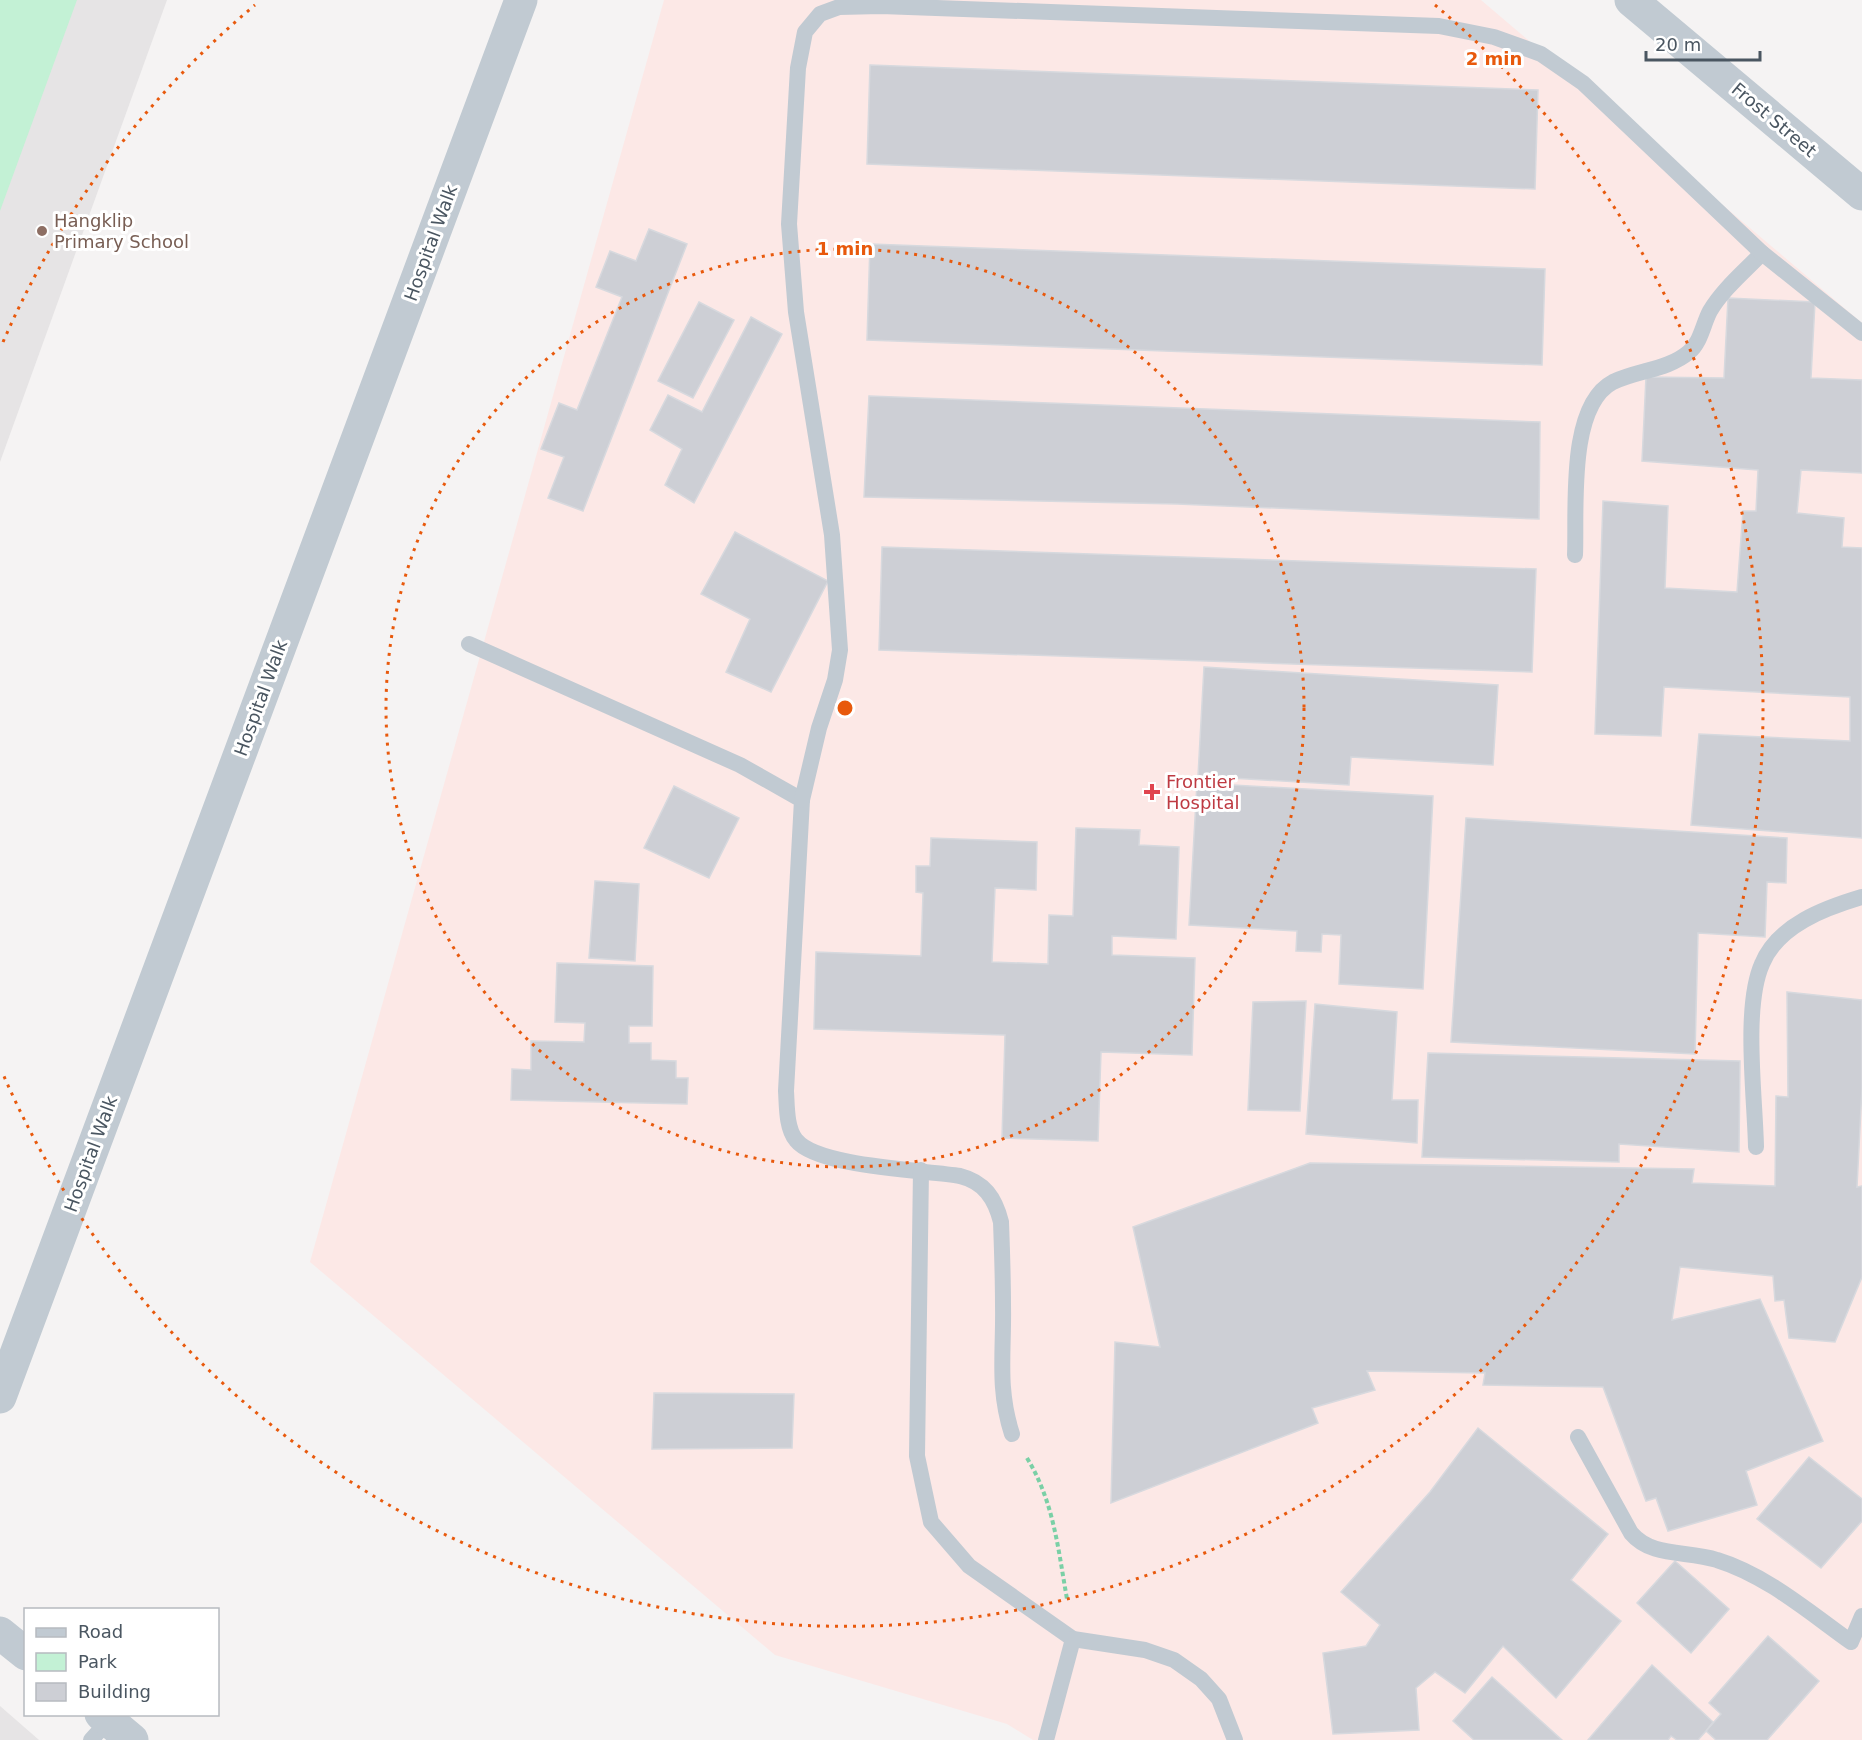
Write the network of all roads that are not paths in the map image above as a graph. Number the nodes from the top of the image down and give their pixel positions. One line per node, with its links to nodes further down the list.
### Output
1 (521, 0): 12 (street, Hospital Walk)
2 (1631, 0): 3 (street, Frost Street)
3 (1862, 195)
4 (1762, 253): 5 (lane); 6 (lane); 8 (lane)
5 (1862, 333)
6 (1575, 555)
7 (469, 644): 8 (lane)
8 (801, 800): 11 (lane)
9 (1862, 897): 10 (lane)
10 (1756, 1147)
11 (921, 1170): 13 (lane); 17 (lane)
12 (0, 1397)
13 (1012, 1434)
14 (1578, 1437): 18 (lane)
15 (1862, 1616): 18 (lane)
16 (0, 1633): 19 (street)
17 (1073, 1639): 20 (lane); 21 (lane)
18 (1856, 1647)
19 (24, 1652)
20 (1046, 1740)
21 (1235, 1740)

